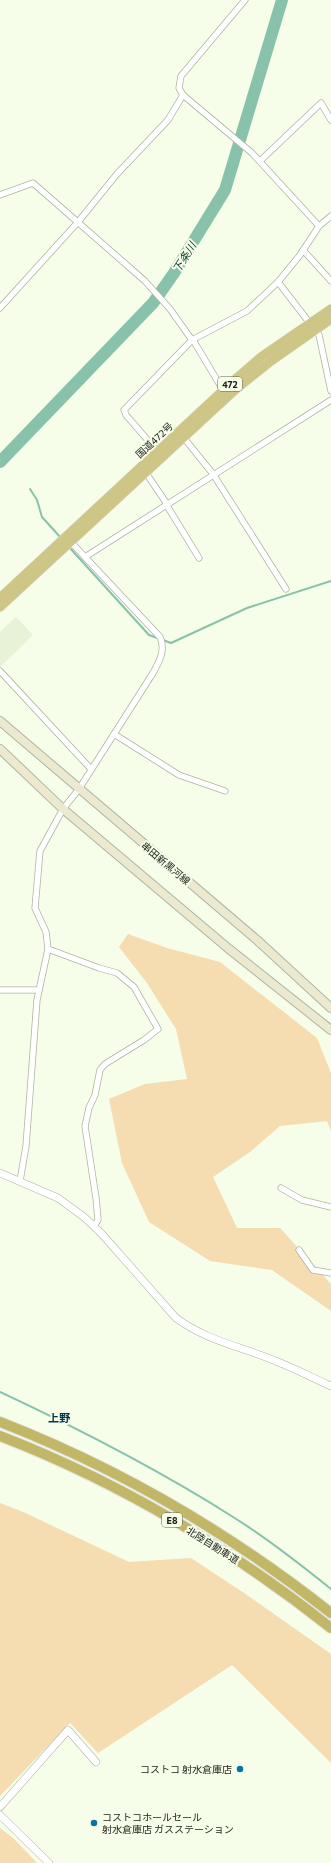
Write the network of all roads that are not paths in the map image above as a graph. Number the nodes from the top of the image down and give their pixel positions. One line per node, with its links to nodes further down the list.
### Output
1 (244, 0): 2 (street)
2 (182, 95): 4 (street); 7 (street)
3 (331, 120): 4 (street)
4 (260, 161): 8 (street)
5 (0, 196): 7 (street)
6 (331, 216): 8 (street)
7 (78, 222): 12 (street); 16 (street)
8 (319, 226): 9 (street)
9 (303, 250): 10 (street); 11 (street)
10 (331, 281)
11 (278, 282): 15 (street); 16 (street)
12 (0, 308)
13 (331, 309): 15 (highway, 国道472号 / 472)
14 (331, 319): 15 (highway, 国道472号 / 472)
15 (312, 327): 17 (highway, 国道472号 / 472); 18 (street); 20 (highway, 国道472号 / 472)
16 (193, 340): 17 (street); 21 (street)
17 (223, 390): 21 (highway, 国道472号 / 472)
18 (331, 391)
19 (331, 400): 23 (street)
20 (184, 438): 22 (highway, 国道472号 / 472); 23 (street)
21 (158, 452): 25 (highway, 国道472号 / 472)
22 (146, 473): 24 (street); 25 (highway, 国道472号 / 472)
23 (213, 474): 24 (street); 28 (street)
24 (166, 504): 26 (street); 27 (street)
25 (69, 539): 26 (street); 29 (highway, 国道472号 / 472); 30 (highway, 国道472号 / 472)
26 (85, 557): 33 (street)
27 (199, 558)
28 (286, 589)
29 (0, 598)
30 (0, 608)
31 (0, 671): 35 (street)
32 (0, 721): 36 (main road, 串田新黒河線)
33 (114, 734): 35 (street); 37 (street)
34 (0, 749): 38 (main road)
35 (91, 769): 36 (street)
36 (79, 789): 38 (street); 42 (main road, 串田新黒河線)
37 (225, 792)
38 (63, 809): 39 (street); 43 (main road)
39 (48, 949): 41 (street); 48 (street)
40 (0, 990): 41 (street)
41 (39, 990): 45 (street)
42 (331, 1008)
43 (331, 1030)
44 (0, 1173): 45 (street)
45 (20, 1181): 48 (street)
46 (281, 1188): 47 (street)
47 (331, 1207)
48 (94, 1226): 51 (street)
49 (299, 1250): 50 (street)
50 (331, 1273)
51 (331, 1386)
52 (0, 1422): 54 (highway, 北陸自動車道 / E8)
53 (0, 1436): 55 (highway, 北陸自動車道 / E8)
54 (331, 1613)
55 (331, 1628)
56 (96, 1762): 57 (street)
57 (0, 1807)
58 (0, 1815): 59 (street)
59 (49, 1863)

